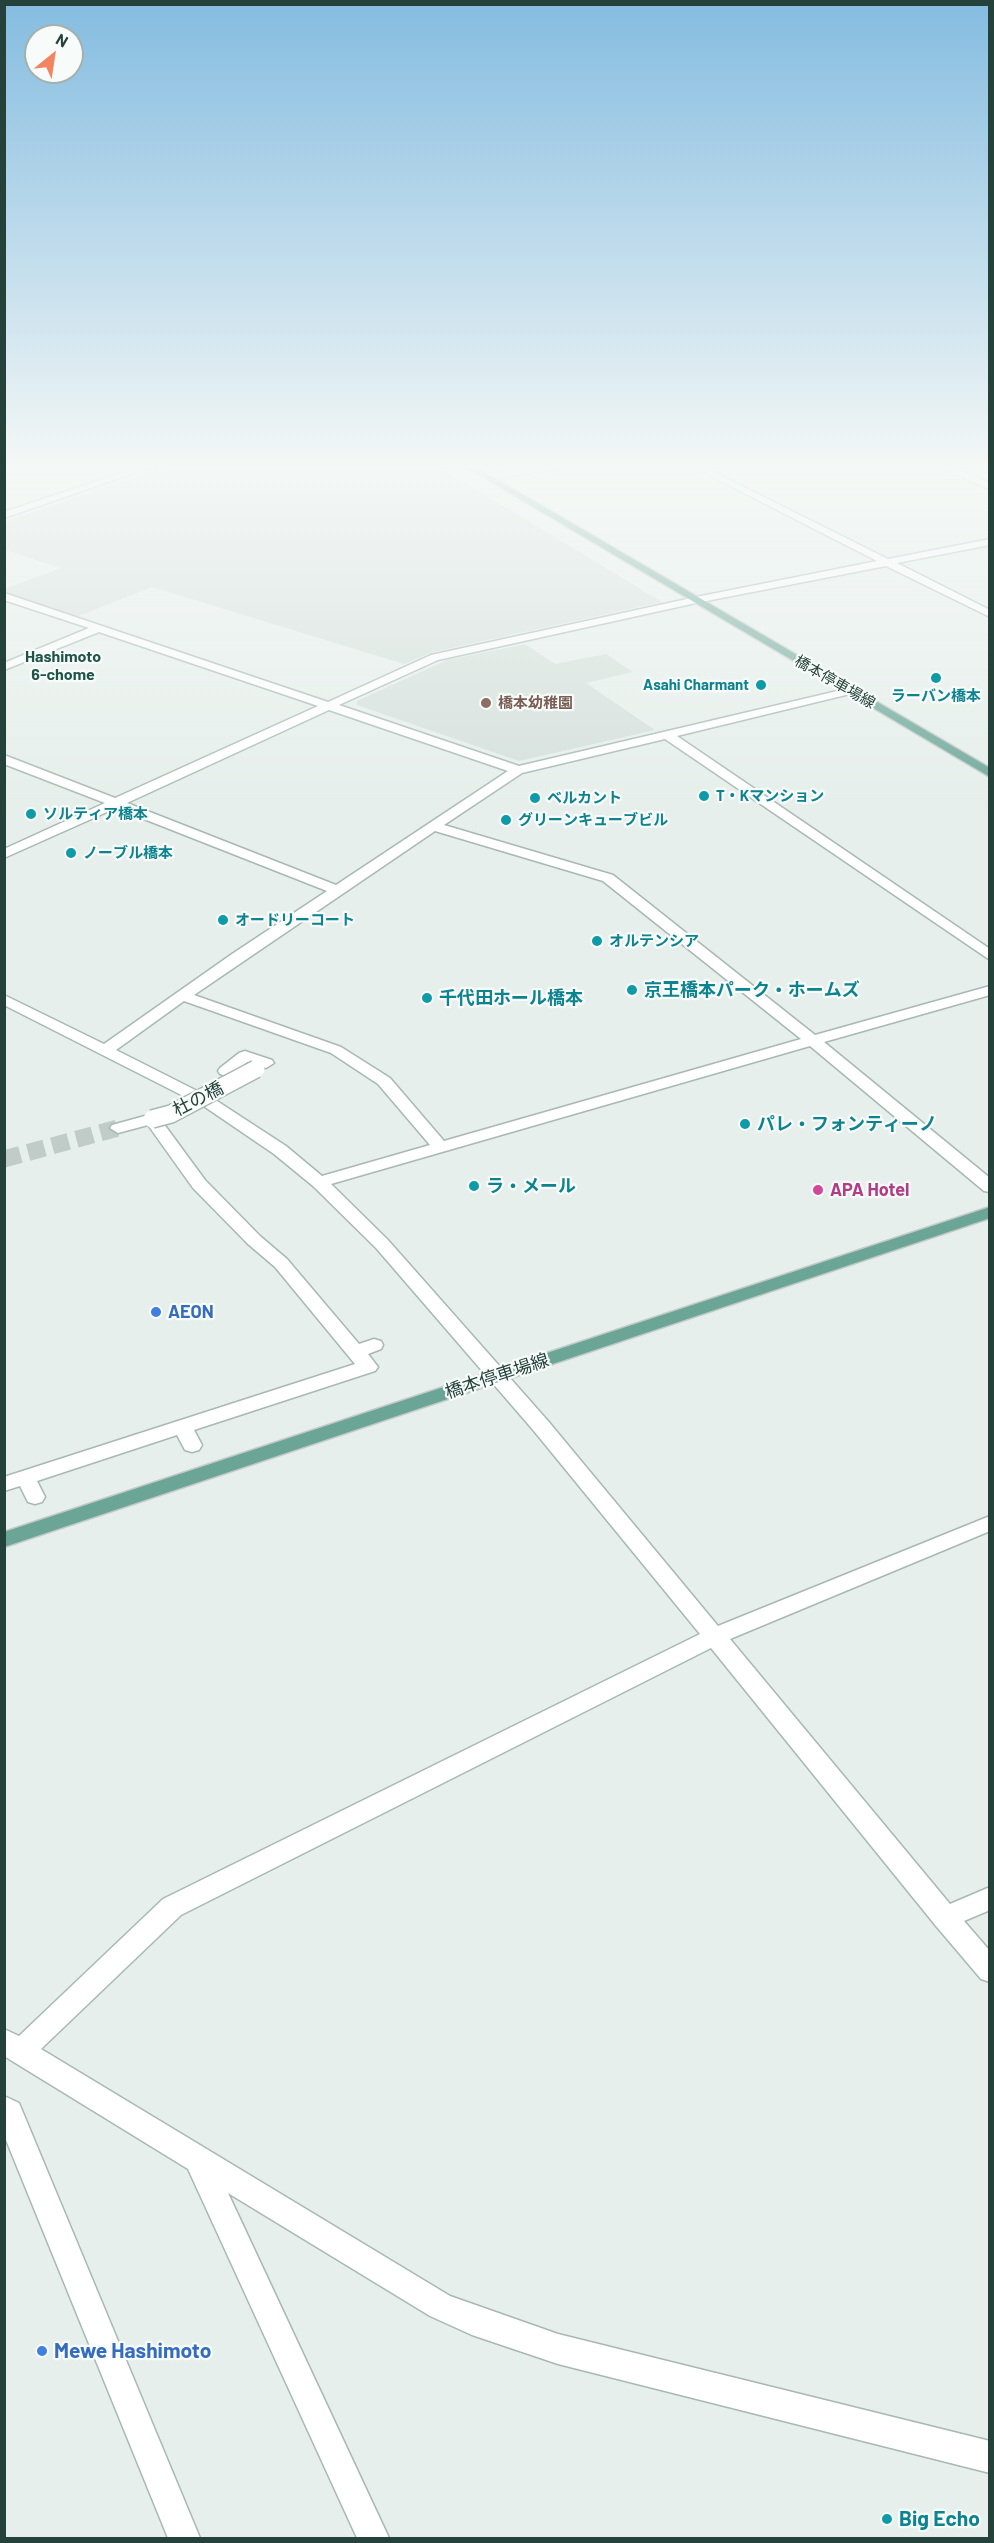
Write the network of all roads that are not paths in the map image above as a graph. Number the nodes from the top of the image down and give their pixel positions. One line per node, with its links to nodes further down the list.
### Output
1 (665, 582): 5 (main road, 橋本停車場線)
2 (788, 582): 5 (street)
3 (926, 582): 6 (street)
4 (4, 596): 7 (street)
5 (696, 600): 9 (main road, 橋本停車場線); 10 (street)
6 (990, 614)
7 (99, 628): 8 (street); 10 (street)
8 (4, 667)
9 (850, 691): 11 (street); 13 (main road, 橋本停車場線)
10 (329, 706): 14 (street); 15 (street)
11 (666, 734): 14 (street); 19 (street)
12 (4, 759): 15 (street)
13 (987, 769)
14 (518, 770): 16 (street)
15 (116, 802): 17 (street); 18 (street)
16 (433, 826): 18 (street); 23 (street)
17 (4, 854)
18 (337, 890): 21 (street)
19 (990, 956)
20 (990, 990): 23 (street)
21 (183, 996): 24 (street); 28 (street)
22 (4, 999): 24 (street)
23 (813, 1041): 28 (street); 30 (street)
24 (106, 1050): 29 (street)
25 (244, 1066): 26 (street, 杜の橋, bridge)
26 (152, 1119): 27 (street, 杜の橋); 33 (street)
27 (118, 1128)
28 (440, 1147): 29 (street)
29 (319, 1182): 34 (street)
30 (990, 1187)
31 (990, 1212): 34 (main road, 橋本停車場線)
32 (374, 1345): 33 (street)
33 (355, 1352): 35 (street)
34 (499, 1376): 41 (main road, 橋本停車場線); 42 (street)
35 (182, 1426): 36 (street); 37 (street)
36 (192, 1445)
37 (26, 1478): 38 (street); 39 (street)
38 (4, 1484)
39 (35, 1497)
40 (990, 1523): 42 (street)
41 (4, 1540)
42 (716, 1636): 44 (street); 46 (street)
43 (990, 1898): 44 (street)
44 (945, 1918): 45 (street)
45 (990, 1971)
46 (13, 2046): 48 (street)
47 (4, 2109): 50 (street)
48 (198, 2160): 49 (street); 51 (street)
49 (990, 2457)
50 (184, 2538)
51 (373, 2538)

